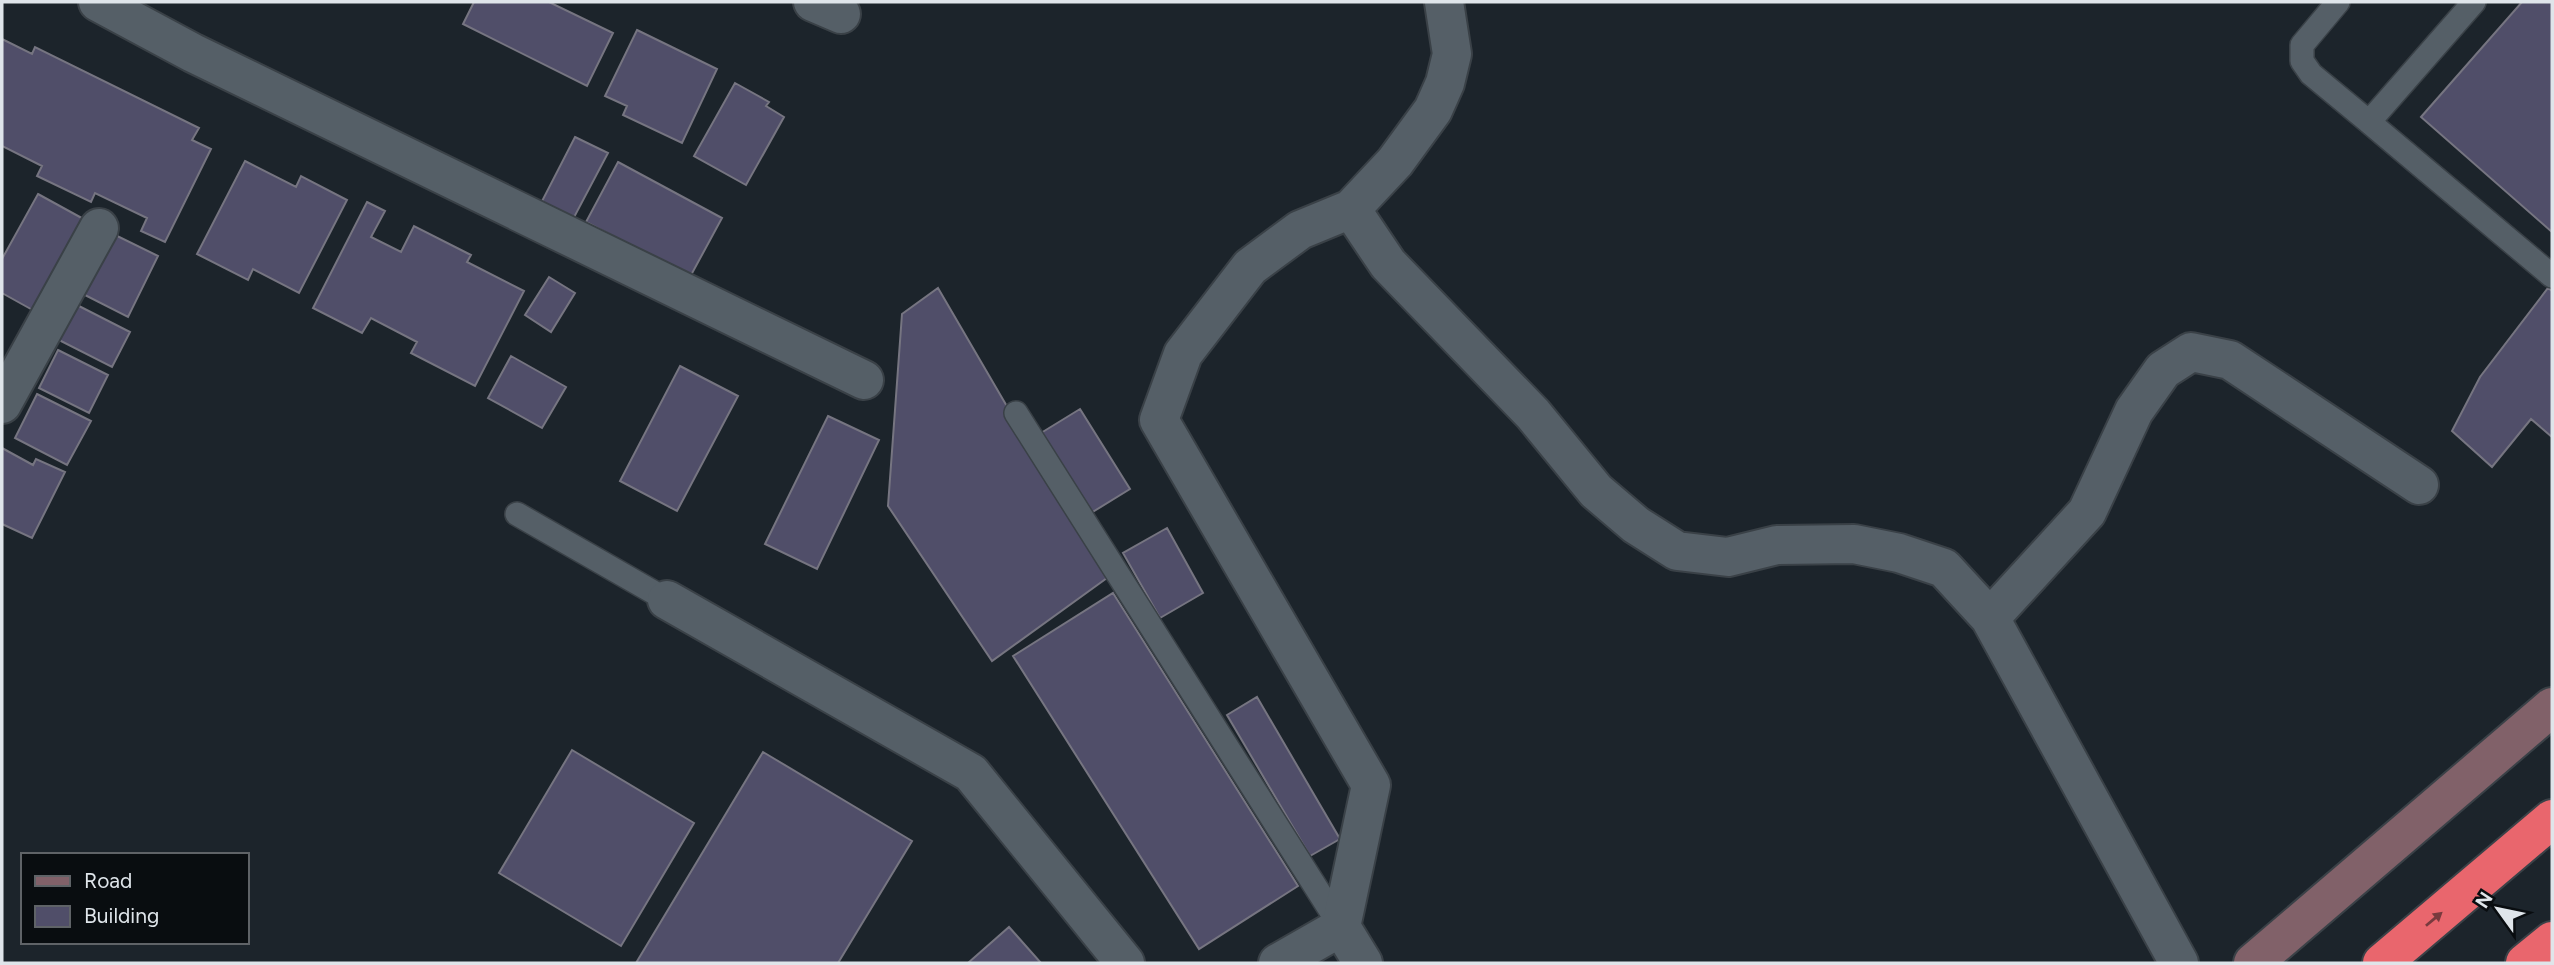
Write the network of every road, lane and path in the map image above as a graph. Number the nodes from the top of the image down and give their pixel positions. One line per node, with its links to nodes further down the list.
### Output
1 (98, 2): 9 (street)
2 (1444, 2): 6 (street)
3 (2338, 2): 5 (lane)
4 (2474, 2): 5 (lane)
5 (2369, 122): 8 (lane)
6 (1351, 209): 15 (street); 18 (street)
7 (99, 228): 10 (street)
8 (2552, 276)
9 (864, 380)
10 (2, 404)
11 (1016, 413): 18 (lane)
12 (2419, 485): 15 (street)
13 (517, 514): 14 (lane)
14 (667, 600): 20 (street)
15 (1990, 618): 23 (street)
16 (2552, 707): 24 (street)
17 (2552, 819): 25 (highway, one-way to 17)
18 (1340, 927): 21 (street); 22 (street)
19 (2552, 941): 26 (highway)
20 (1125, 963)
21 (1278, 963)
22 (1363, 963)
23 (2179, 963)
24 (2253, 963)
25 (2382, 963)
26 (2525, 963)

